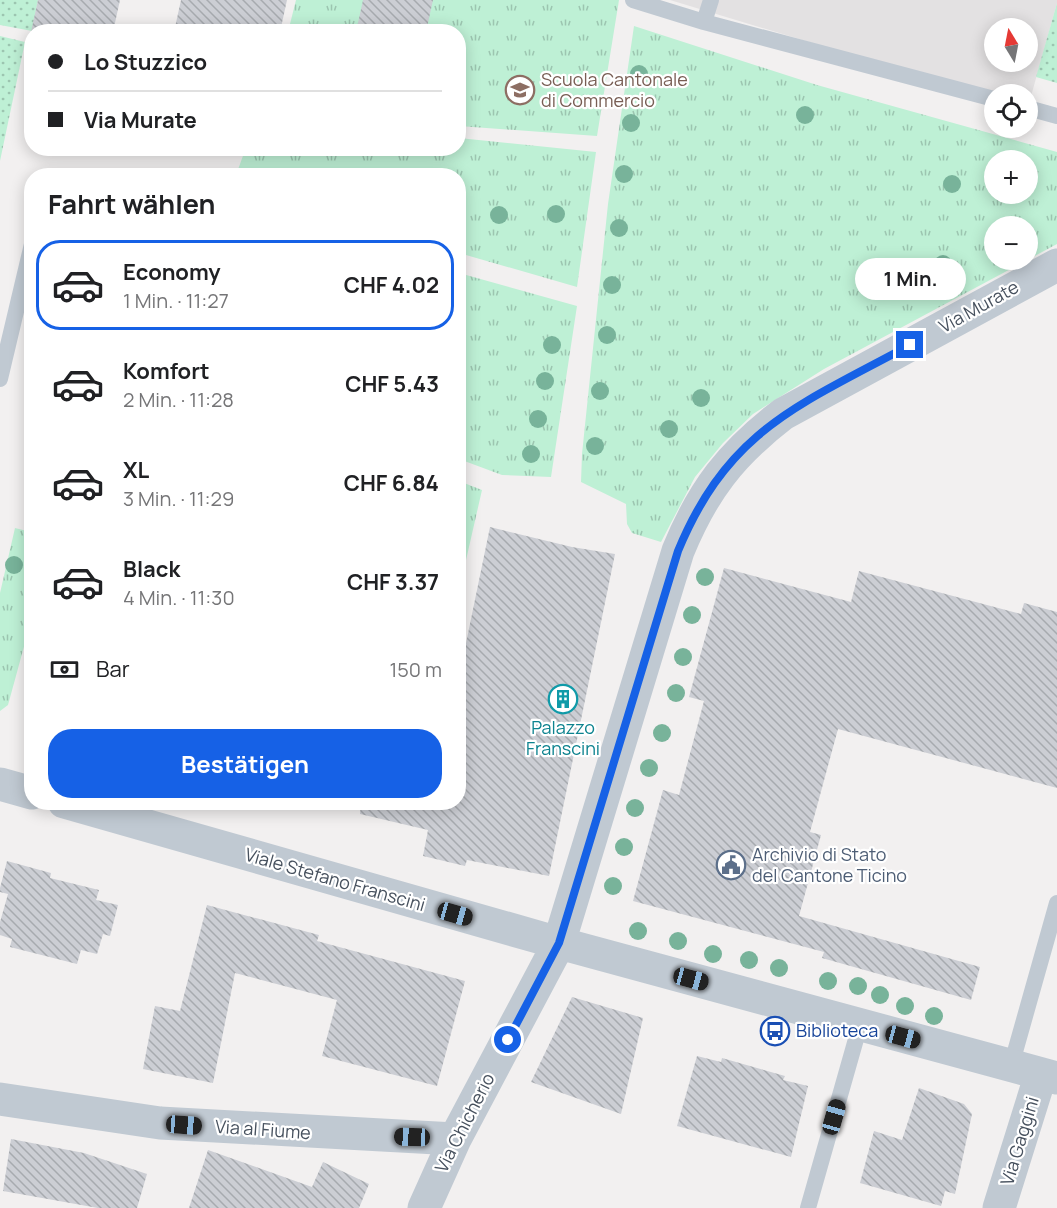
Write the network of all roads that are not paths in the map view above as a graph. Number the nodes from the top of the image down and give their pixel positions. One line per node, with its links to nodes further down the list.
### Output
1 (633, 0): 3 (lane)
2 (711, 0): 3 (lane)
3 (704, 22): 4 (lane)
4 (984, 96)
5 (1038, 111): 6 (lane)
6 (1057, 116)
7 (1057, 265): 14 (street, Via Murate)
8 (24, 278): 9 (lane)
9 (0, 379)
10 (0, 784): 11 (street)
11 (24, 791)
12 (92, 810): 14 (street, Viale Stefano Franscini)
13 (1057, 903): 16 (lane)
14 (559, 943): 15 (street, Viale Stefano Franscini); 18 (street, Via Chicherio)
15 (860, 1025): 16 (street, Viale Stefano Franscini); 20 (lane)
16 (1036, 1073): 21 (street, Via Gaggini)
17 (0, 1099): 18 (street, Via al Fiume)
18 (455, 1139): 19 (street, Via Chicherio)
19 (424, 1208)
20 (808, 1208)
21 (999, 1208)

